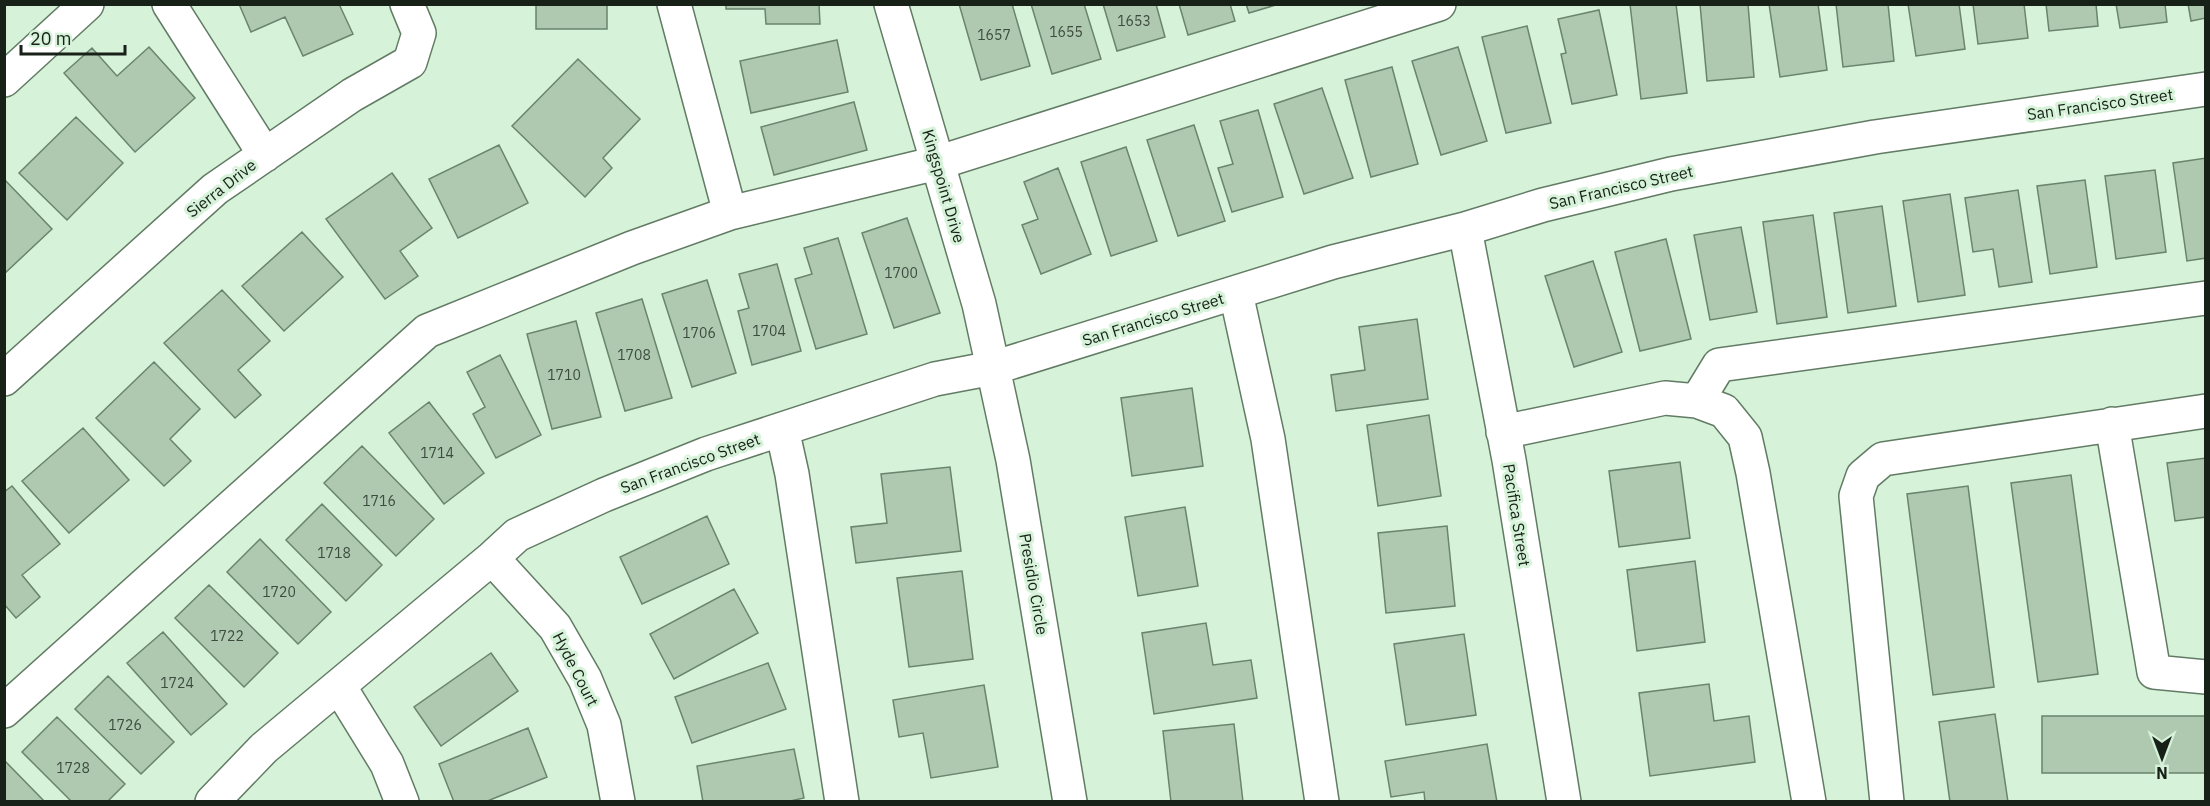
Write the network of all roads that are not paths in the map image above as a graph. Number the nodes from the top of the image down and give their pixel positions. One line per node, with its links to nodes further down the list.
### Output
1 (87, 4): 7 (street)
2 (169, 4): 9 (street)
3 (407, 4): 9 (street, Sierra Drive)
4 (674, 4): 11 (street)
5 (891, 4): 10 (street, Kingspoint Drive)
6 (1439, 4): 10 (street)
7 (4, 80)
8 (2205, 88): 12 (street, San Francisco Street)
9 (265, 155): 16 (street, Sierra Drive)
10 (937, 163): 11 (street); 15 (street, Kingspoint Drive)
11 (730, 213): 25 (street)
12 (1465, 229): 13 (street, San Francisco Street); 21 (street, Pacifica Street)
13 (1236, 293): 15 (street, San Francisco Street); 31 (street)
14 (2205, 298): 17 (street)
15 (993, 368): 20 (street, San Francisco Street); 30 (street, Presidio Circle)
16 (4, 379)
17 (1697, 401): 21 (street); 33 (street)
18 (2205, 411): 19 (street)
19 (2112, 424): 23 (street); 34 (street)
20 (782, 429): 22 (street, San Francisco Street); 29 (street)
21 (1503, 432): 32 (street, Pacifica Street)
22 (492, 558): 24 (street, San Francisco Street); 28 (street, Hyde Court)
23 (2205, 676)
24 (339, 686): 26 (street, San Francisco Street); 27 (street)
25 (4, 711)
26 (212, 801)
27 (402, 801)
28 (618, 801)
29 (842, 801)
30 (1070, 801)
31 (1322, 801)
32 (1564, 801)
33 (1809, 801)
34 (1887, 801)

